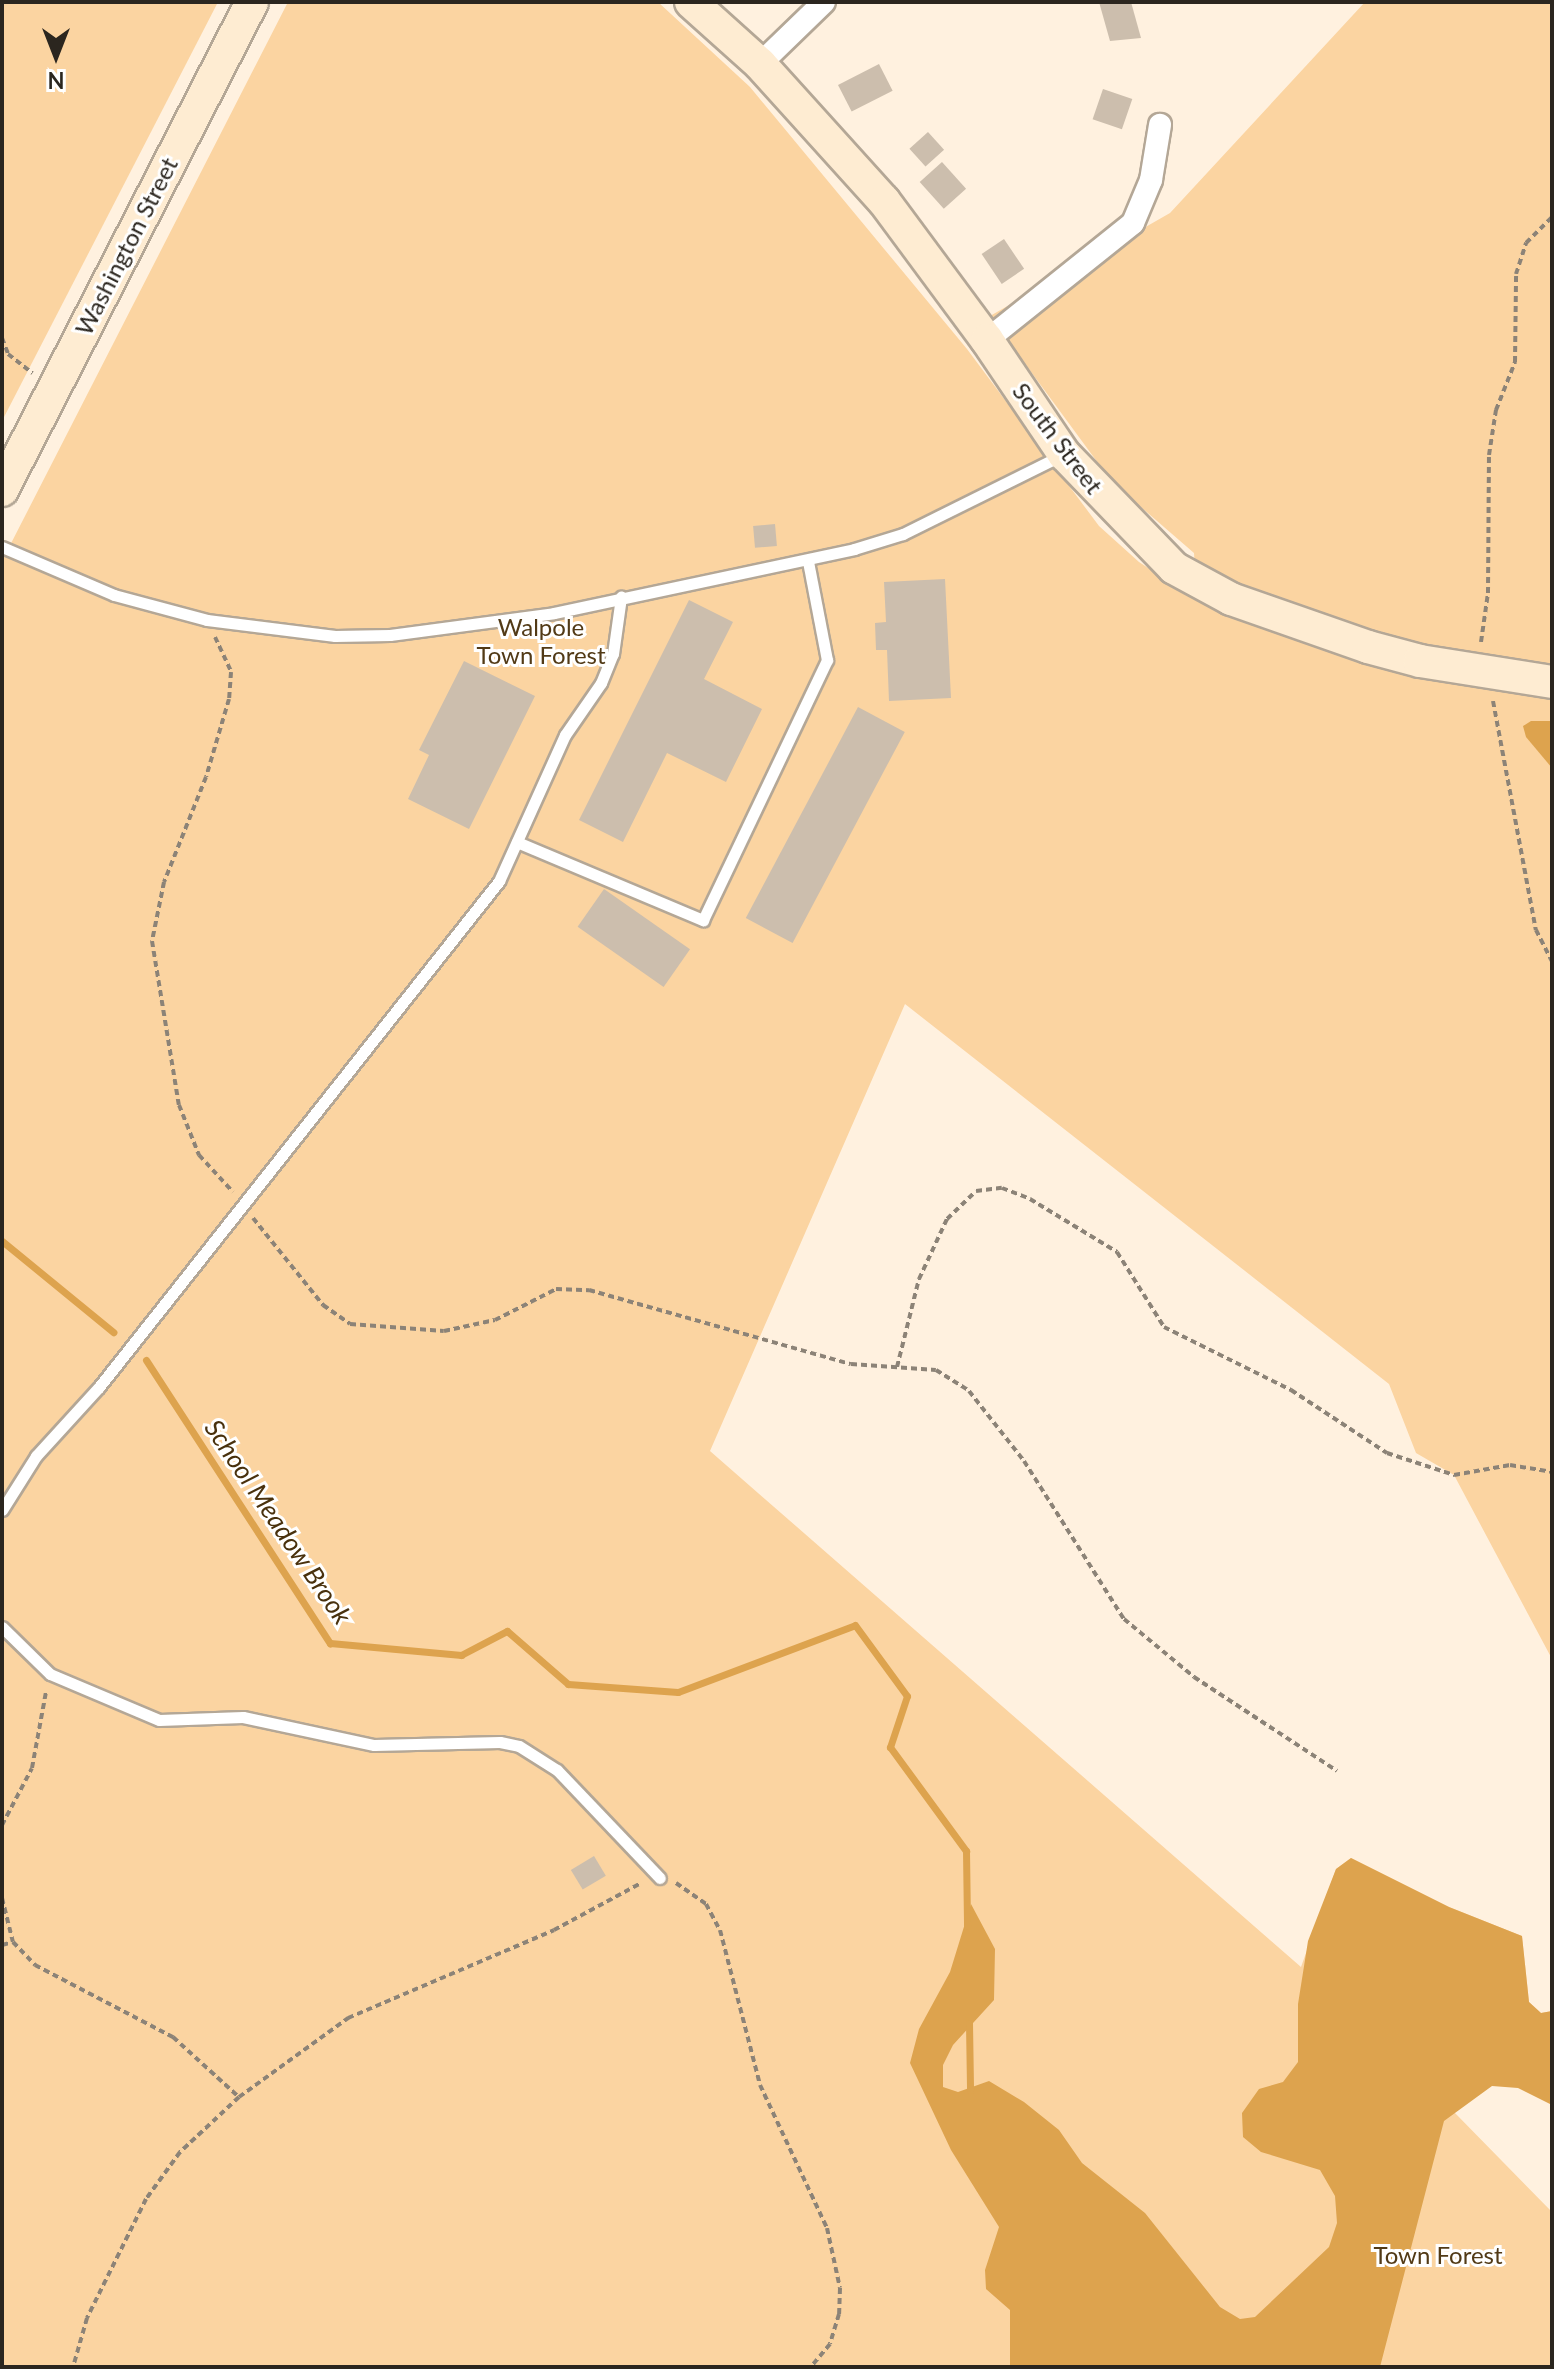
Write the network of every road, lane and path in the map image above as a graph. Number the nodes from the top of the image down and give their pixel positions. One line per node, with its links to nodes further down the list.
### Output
1 (252, 2): 9 (street, Washington Street)
2 (691, 2): 4 (street, South Street)
3 (824, 2): 4 (street)
4 (760, 64): 8 (street, South Street)
5 (1160, 125): 8 (street)
6 (1552, 217): 16 (path)
7 (2, 338): 9 (path)
8 (987, 340): 10 (street, South Street)
9 (55, 386): 11 (street, Washington Street)
10 (1064, 454): 13 (lane); 16 (street, South Street)
11 (2, 490)
12 (2, 547): 15 (lane)
13 (808, 561): 14 (lane); 18 (lane)
14 (621, 597): 15 (lane); 18 (lane)
15 (207, 620): 20 (path)
16 (1475, 671): 17 (street, South Street); 19 (path)
17 (1552, 682)
18 (517, 842): 20 (lane)
19 (1552, 962)
20 (244, 1203): 21 (path); 23 (lane)
21 (897, 1367): 22 (path); 26 (path)
22 (1552, 1472)
23 (2, 1510)
24 (2, 1627): 25 (lane)
25 (50, 1674): 27 (path); 28 (lane)
26 (1337, 1771)
27 (2, 1825)
28 (660, 1878): 32 (path); 34 (path)
29 (2, 1898): 30 (path)
30 (13, 1942): 31 (path); 32 (path)
31 (2, 1945)
32 (239, 2097): 33 (path)
33 (73, 2367)
34 (811, 2367)

